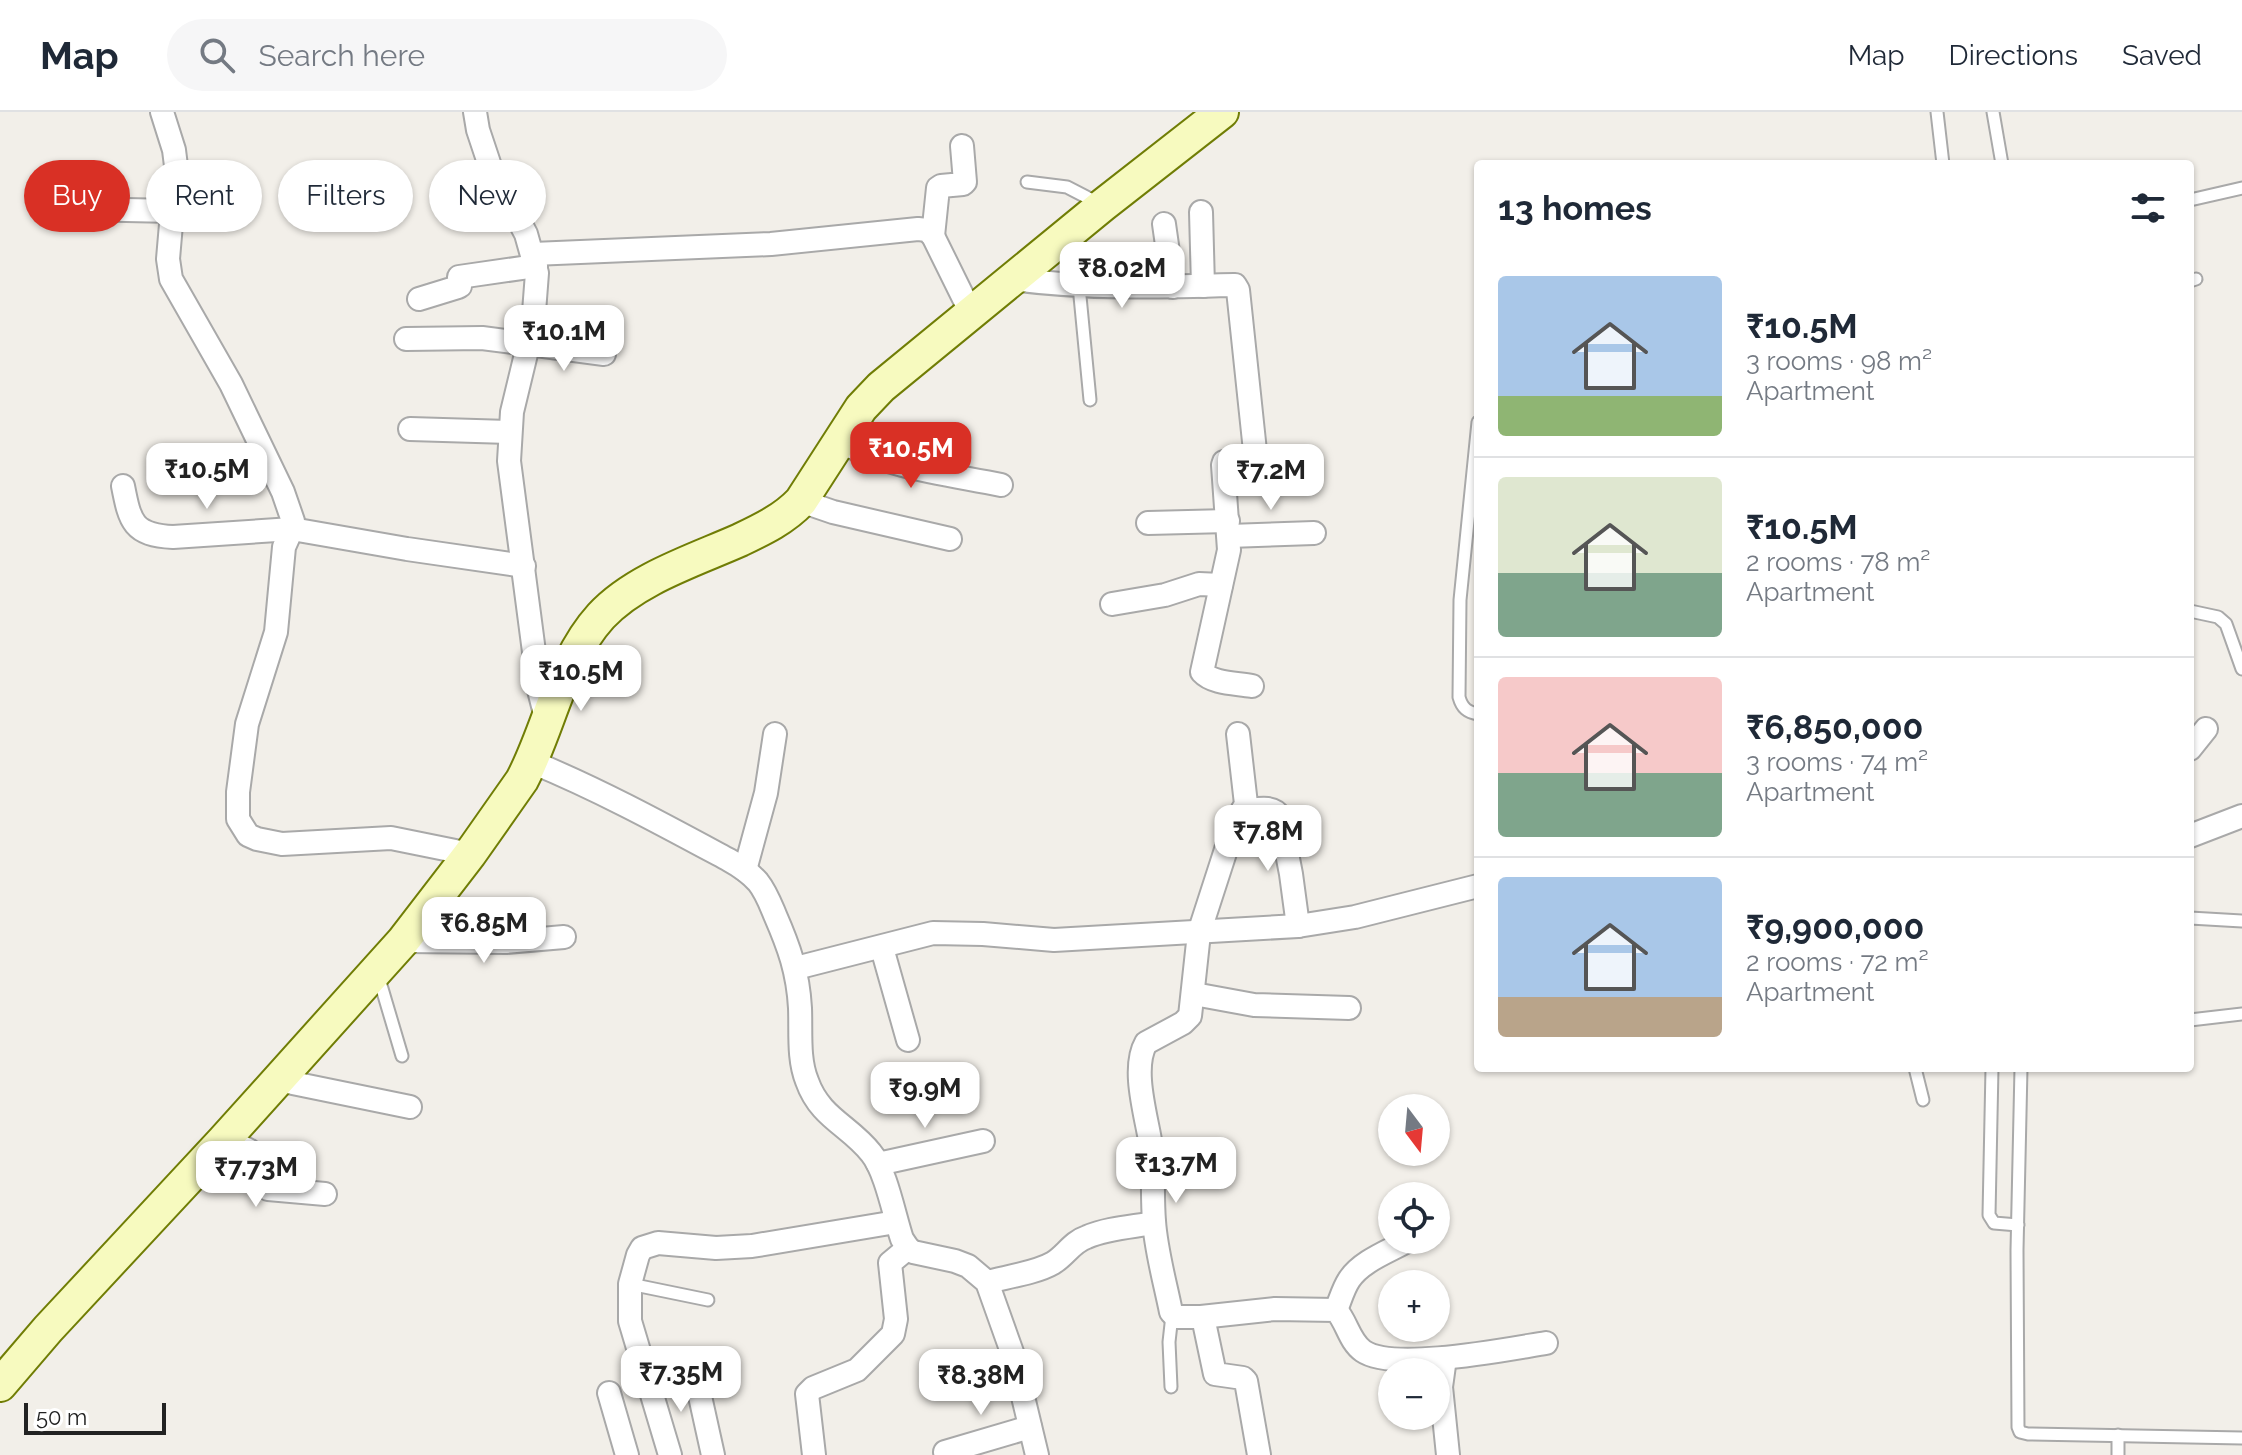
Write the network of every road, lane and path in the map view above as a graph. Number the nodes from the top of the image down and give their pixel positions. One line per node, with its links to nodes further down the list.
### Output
1 (162, 112): 7 (street)
2 (475, 112): 18 (street)
3 (1222, 112): 13 (street)
4 (1937, 112): 8 (lane)
5 (1993, 112): 9 (lane)
6 (962, 146): 17 (street)
7 (175, 160)
8 (1943, 160)
9 (2001, 160)
10 (1027, 182): 13 (lane)
11 (2242, 188): 12 (lane)
12 (2194, 199)
13 (1103, 205): 19 (street)
14 (1201, 212): 21 (street)
15 (1164, 224): 22 (street)
16 (171, 232): 38 (street)
17 (933, 236): 18 (street); 24 (street)
18 (534, 260): 23 (street); 26 (street)
19 (1012, 279): 20 (street); 24 (street)
20 (1079, 286): 22 (street); 28 (lane)
21 (1203, 286): 22 (street); 37 (street)
22 (1173, 287)
23 (419, 299)
24 (971, 313): 31 (street)
25 (406, 339): 26 (street)
26 (529, 346): 27 (street); 30 (street)
27 (604, 354)
28 (1090, 400)
29 (410, 429): 30 (street)
30 (509, 432): 41 (street)
31 (840, 441): 33 (street); 35 (street)
32 (1474, 462): 47 (lane)
33 (1001, 485)
34 (123, 486): 38 (street)
35 (801, 501): 40 (street); 48 (street)
36 (1148, 523): 37 (street)
37 (1229, 528): 39 (street); 42 (street)
38 (292, 529): 41 (street); 57 (street)
39 (1314, 533)
40 (950, 539)
41 (524, 566): 48 (street)
42 (1221, 585): 43 (street); 46 (street)
43 (1112, 604)
44 (2194, 612): 45 (lane)
45 (2242, 669)
46 (1252, 686)
47 (1474, 713)
48 (547, 723): 53 (street)
49 (2206, 729): 52 (street)
50 (775, 734): 58 (street)
51 (1238, 734): 54 (street)
52 (2194, 744)
53 (532, 762): 57 (street); 58 (street)
54 (1242, 811): 62 (street); 63 (street)
55 (2242, 816): 56 (street)
56 (2194, 834)
57 (470, 854): 65 (street)
58 (745, 870): 67 (street)
59 (1474, 887): 62 (street)
60 (2194, 918): 61 (lane)
61 (2242, 921)
62 (1298, 926): 63 (street)
63 (1199, 933): 66 (street); 69 (street)
64 (564, 937): 65 (street)
65 (403, 941): 68 (street)
66 (882, 948): 67 (street); 73 (street)
67 (796, 968): 83 (street)
68 (377, 970): 74 (lane); 78 (street)
69 (1194, 994): 70 (street); 86 (street)
70 (1349, 1008)
71 (2242, 1014): 72 (lane)
72 (2194, 1020)
73 (908, 1040)
74 (402, 1056)
75 (1916, 1072): 79 (lane)
76 (1992, 1072): 87 (lane)
77 (2021, 1072): 87 (lane)
78 (278, 1080): 80 (street); 81 (street)
79 (1923, 1100)
80 (410, 1107)
81 (223, 1141): 84 (street); 100 (street)
82 (983, 1141): 83 (street)
83 (878, 1164): 85 (street)
84 (325, 1194)
85 (896, 1222): 88 (street); 91 (street)
86 (1154, 1223): 90 (street); 94 (street)
87 (2018, 1225): 105 (lane)
88 (908, 1248): 90 (street); 108 (street)
89 (1385, 1254): 93 (street)
90 (987, 1282): 103 (street)
91 (630, 1284): 92 (lane); 99 (street)
92 (708, 1300)
93 (1336, 1310): 95 (street); 97 (street)
94 (1172, 1315): 95 (street); 101 (lane)
95 (1201, 1317): 113 (street)
96 (1546, 1343): 98 (street)
97 (1394, 1358)
98 (1445, 1358)
99 (647, 1375): 110 (street); 111 (street)
100 (0, 1385)
101 (1171, 1387)
102 (609, 1393): 109 (street)
103 (1030, 1427): 107 (street); 112 (street)
104 (1445, 1430): 114 (street)
105 (2118, 1435): 106 (lane); 115 (lane)
106 (2242, 1438)
107 (945, 1452)
108 (815, 1454)
109 (627, 1455)
110 (670, 1455)
111 (713, 1455)
112 (1037, 1455)
113 (1259, 1455)
114 (1448, 1455)
115 (2118, 1455)

